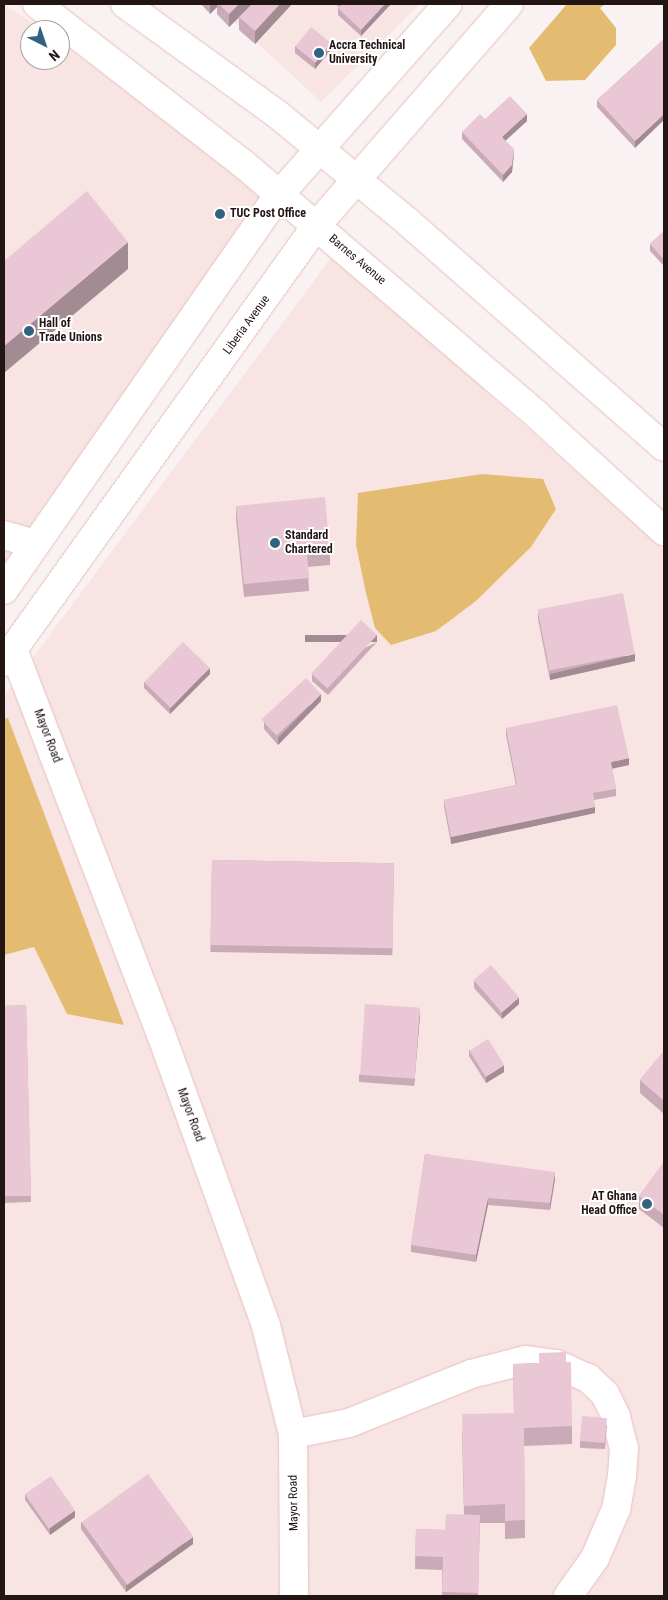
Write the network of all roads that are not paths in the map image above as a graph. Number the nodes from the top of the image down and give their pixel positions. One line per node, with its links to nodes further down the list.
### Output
1 (37, 4): 7 (main road, Barnes Avenue)
2 (126, 4): 5 (main road)
3 (448, 4): 5 (main road)
4 (509, 4): 6 (main road, Liberia Avenue)
5 (316, 148): 6 (main road); 7 (main road)
6 (355, 179): 8 (main road, Liberia Avenue); 9 (main road)
7 (278, 196): 8 (main road, Barnes Avenue); 12 (main road)
8 (316, 226): 10 (main road, Barnes Avenue); 14 (main road, Liberia Avenue)
9 (664, 447)
10 (664, 531)
11 (4, 534): 12 (main road)
12 (35, 544): 13 (main road)
13 (4, 590)
14 (9, 655): 15 (main road, Mayor Road)
15 (293, 1434): 16 (main road, Mayor Road); 17 (main road)
16 (294, 1596)
17 (568, 1596)

